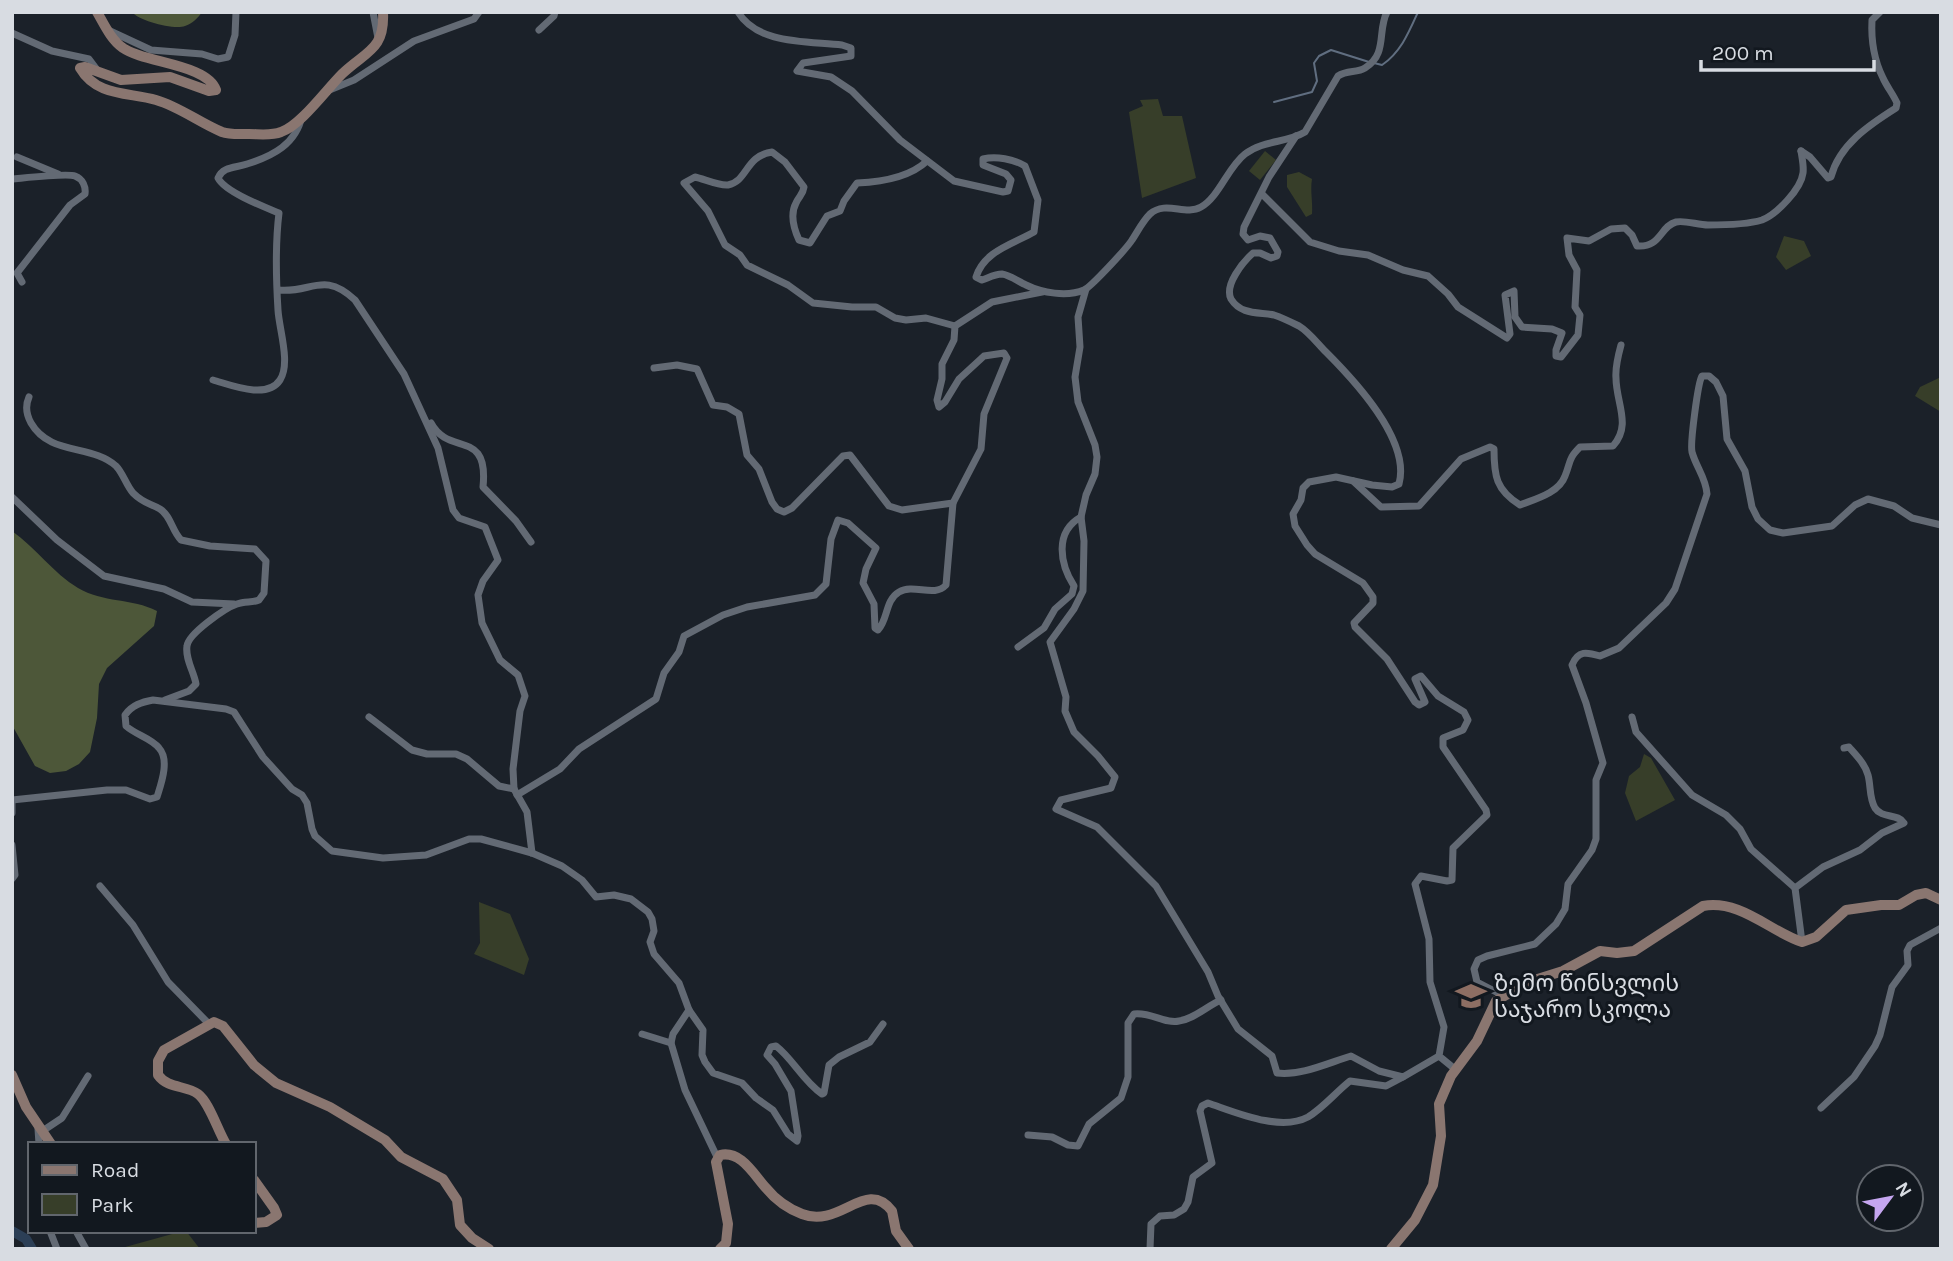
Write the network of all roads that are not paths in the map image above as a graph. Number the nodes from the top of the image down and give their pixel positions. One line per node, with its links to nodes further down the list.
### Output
1 (97, 12): 10 (street)
2 (236, 12): 10 (street)
3 (373, 12): 13 (street)
4 (383, 12): 13 (street)
5 (479, 12): 15 (street)
6 (555, 12): 11 (street)
7 (738, 12): 19 (street)
8 (1387, 12): 17 (street)
9 (1880, 12): 22 (street)
10 (108, 30): 14 (street)
11 (539, 30)
12 (12, 33): 14 (street)
13 (379, 42): 15 (street)
14 (99, 71): 16 (street)
15 (323, 92): 16 (street)
16 (302, 116): 25 (street)
17 (1296, 136): 22 (street); 24 (street)
18 (17, 157): 20 (street)
19 (927, 162): 26 (street); 27 (street)
20 (62, 176): 21 (street); 23 (street)
21 (12, 179)
22 (1262, 194): 33 (street)
23 (22, 282)
24 (1086, 289): 26 (street); 36 (street)
25 (278, 290): 30 (street); 32 (street)
26 (1042, 292): 27 (street)
27 (955, 326): 35 (street)
28 (1620, 345): 33 (street)
29 (654, 368): 35 (street)
30 (213, 380)
31 (29, 397): 39 (street)
32 (421, 414): 38 (street); 45 (street)
33 (1353, 481): 63 (street)
34 (12, 497): 39 (street)
35 (953, 503): 45 (street)
36 (1080, 517): 40 (street); 57 (street)
37 (1941, 525): 56 (street)
38 (531, 542)
39 (235, 604): 41 (street)
40 (1018, 647)
41 (161, 701): 46 (street); 49 (street)
42 (369, 717): 45 (street)
43 (1632, 717): 52 (street)
44 (1844, 748): 52 (street)
45 (515, 792): 49 (street)
46 (12, 800): 47 (street)
47 (12, 813)
48 (12, 845): 50 (street)
49 (532, 853): 58 (street)
50 (12, 879)
51 (100, 886): 59 (street)
52 (1795, 888): 55 (street)
53 (1941, 900): 55 (street)
54 (1941, 928): 68 (street)
55 (1802, 942): 56 (street)
56 (1502, 995): 64 (street)
57 (1221, 1000): 67 (street); 70 (street)
58 (689, 1010): 60 (street); 62 (street)
59 (209, 1024): 73 (street); 79 (street)
60 (883, 1024)
61 (642, 1034): 62 (street)
62 (671, 1043): 74 (street)
63 (1439, 1056): 64 (street); 67 (street)
64 (1456, 1070): 83 (street)
65 (12, 1075): 69 (street)
66 (88, 1076): 69 (street)
67 (1403, 1077): 82 (street)
68 (1821, 1108)
69 (40, 1130): 71 (street); 72 (street)
70 (1028, 1135)
71 (39, 1142)
72 (49, 1142)
73 (225, 1142)
74 (716, 1157): 80 (street); 81 (street)
75 (256, 1183): 76 (street)
76 (256, 1223)
77 (77, 1233): 78 (street)
78 (86, 1249)
79 (489, 1249)
80 (720, 1249)
81 (909, 1249)
82 (1150, 1249)
83 (1391, 1249)

